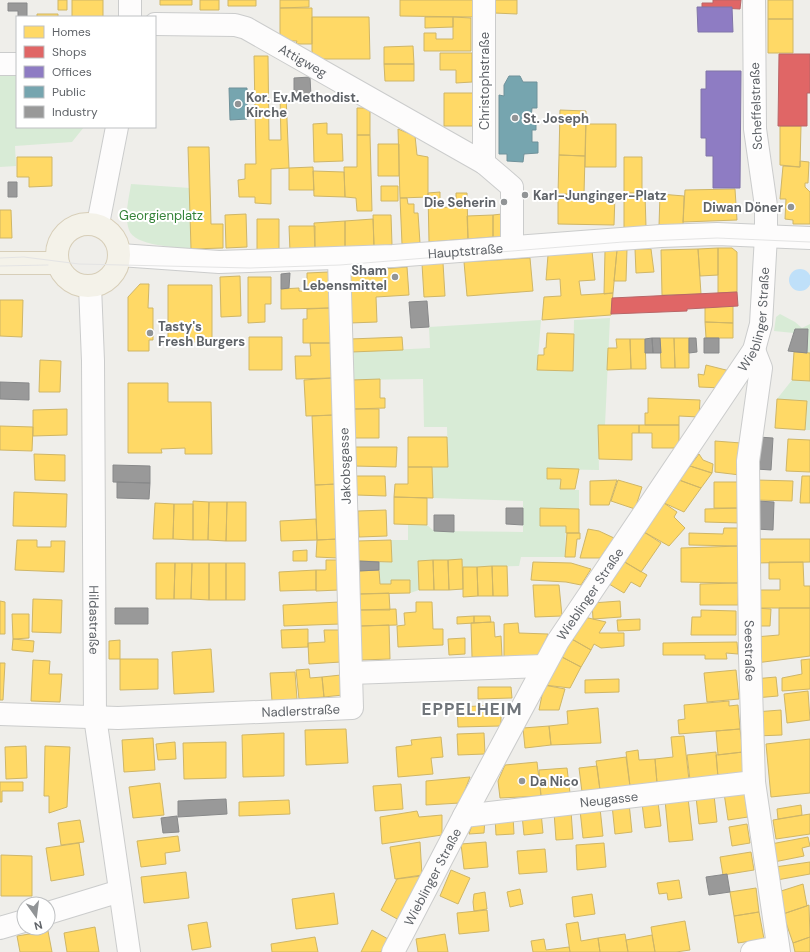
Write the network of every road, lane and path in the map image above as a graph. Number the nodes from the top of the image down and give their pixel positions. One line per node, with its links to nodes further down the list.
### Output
1 (130, 0): 4 (street)
2 (484, 0): 9 (street, Christophstraße)
3 (754, 0): 11 (street, Scheffelstraße)
4 (130, 16)
5 (156, 24): 9 (street, Attigweg)
6 (0, 64): 7 (street)
7 (16, 64)
8 (117, 128): 10 (street)
9 (484, 163): 13 (street, Attigweg)
10 (98, 224): 14 (main road); 17 (main road)
11 (766, 236): 12 (street, Hauptstraße); 13 (street, Hauptstraße); 19 (street, Wieblinger Straße)
12 (810, 238)
13 (512, 246): 15 (street, Hauptstraße)
14 (120, 255): 15 (street, Hauptstraße); 18 (main road)
15 (339, 259): 21 (street, Jakobsgasse)
16 (0, 263): 17 (main road)
17 (57, 263): 18 (main road)
18 (90, 286): 23 (street, Hildastraße)
19 (754, 350): 20 (street, Wieblinger Straße); 24 (street, Seestraße)
20 (544, 666): 21 (street); 25 (street, Wieblinger Straße)
21 (351, 673): 23 (street, Nadlerstraße)
22 (0, 714): 23 (street, Nadlerstraße)
23 (94, 717): 26 (street, Hildastraße)
24 (754, 782): 25 (street, Neugasse); 30 (street, Seestraße)
25 (464, 816): 32 (street, Wieblinger Straße)
26 (120, 891): 27 (street); 31 (street, Hildastraße)
27 (56, 911)
28 (16, 923): 29 (street)
29 (0, 928)
30 (778, 950): 33 (street)
31 (129, 952)
32 (393, 952)
33 (752, 952)

